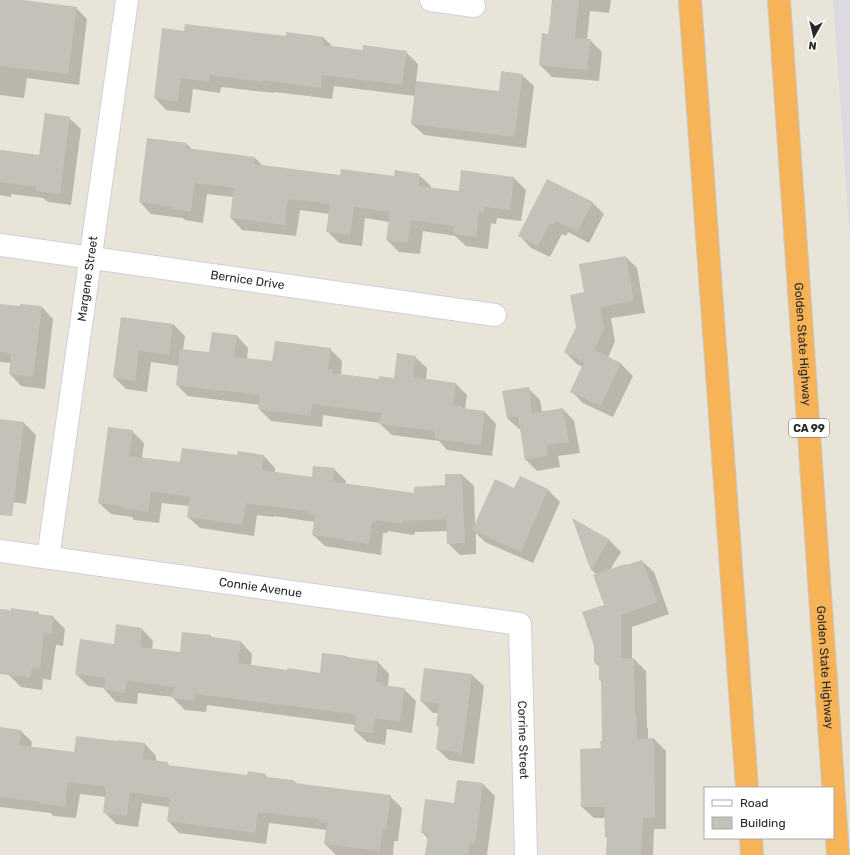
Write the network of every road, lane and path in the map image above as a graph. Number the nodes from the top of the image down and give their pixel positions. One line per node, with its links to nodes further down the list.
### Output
1 (127, 0): 7 (street, Margene Street)
2 (431, 0): 5 (street)
3 (690, 0): 12 (highway)
4 (780, 0): 13 (highway, Golden State Highway / CA 99)
5 (474, 6)
6 (0, 245): 7 (street, Bernice Drive)
7 (90, 258): 8 (street, Bernice Drive); 10 (street, Margene Street)
8 (495, 315)
9 (0, 551): 10 (street, Connie Avenue)
10 (48, 558): 11 (street, Connie Avenue)
11 (520, 624): 16 (street, Corrine Street)
12 (747, 787)
13 (833, 787)
14 (834, 796): 18 (highway, Golden State Highway / CA 99)
15 (751, 839): 17 (highway)
16 (526, 855)
17 (752, 855)
18 (838, 855)

